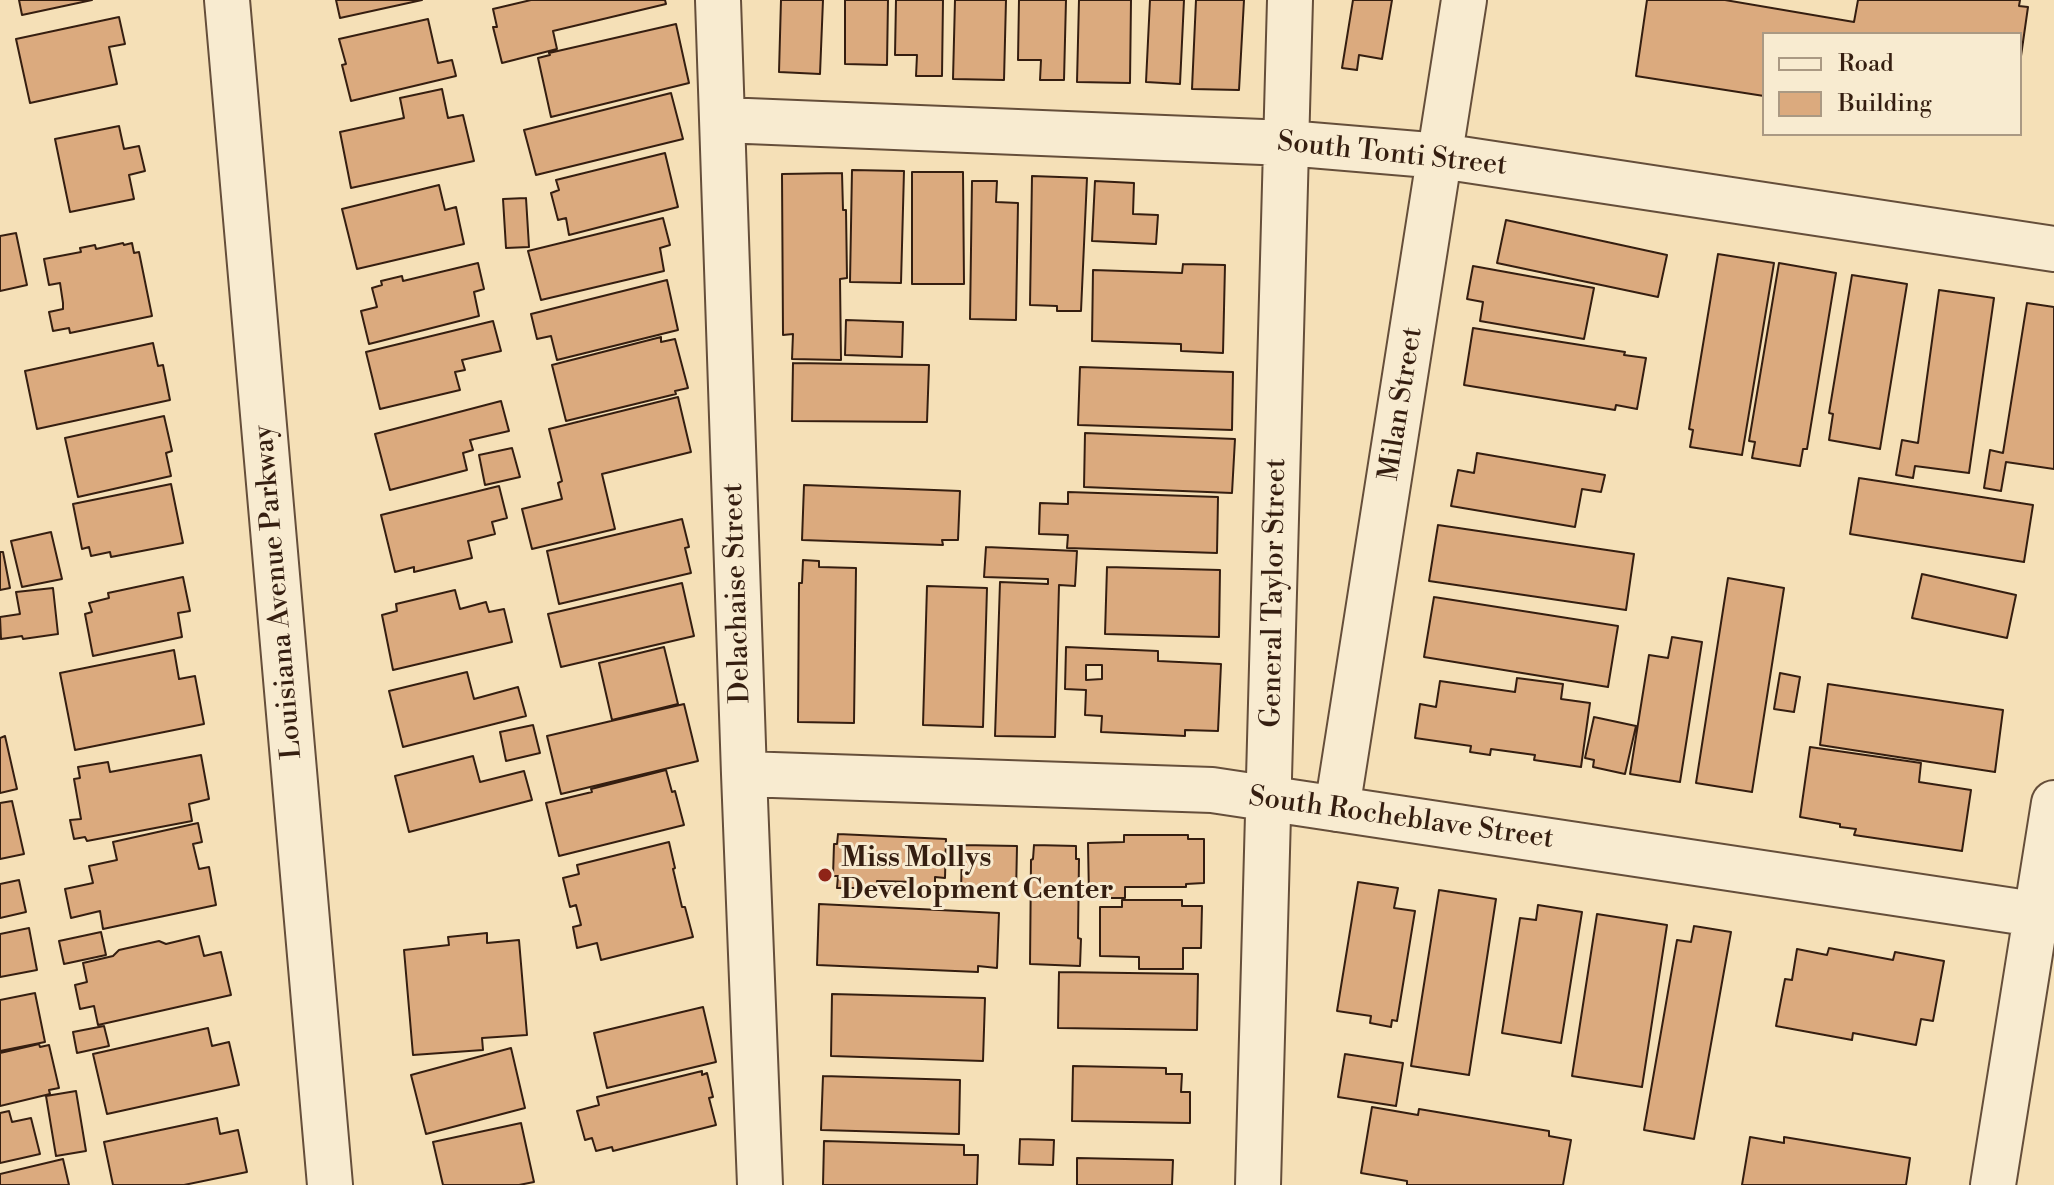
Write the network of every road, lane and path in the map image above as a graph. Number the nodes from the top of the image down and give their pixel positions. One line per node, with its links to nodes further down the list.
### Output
1 (227, 0): 14 (street, Louisiana Avenue Parkway)
2 (718, 0): 5 (street, Delachaise Street)
3 (1290, 0): 6 (street, General Taylor Street)
4 (1464, 0): 7 (street, Milan Street)
5 (723, 120): 6 (street, South Tonti Street); 9 (street, Delachaise Street)
6 (1287, 143): 7 (street, South Tonti Street); 10 (street, General Taylor Street)
7 (1441, 156): 8 (street, South Tonti Street); 12 (street, Milan Street)
8 (2054, 249)
9 (744, 774): 10 (street, South Rocheblave Street); 15 (street, Delachaise Street)
10 (1270, 800): 12 (street, South Rocheblave Street); 16 (street, General Taylor Street)
11 (2054, 803): 13 (street)
12 (1337, 809): 13 (street, South Rocheblave Street)
13 (2046, 915): 17 (street)
14 (330, 1185)
15 (760, 1185)
16 (1258, 1185)
17 (1993, 1185)

